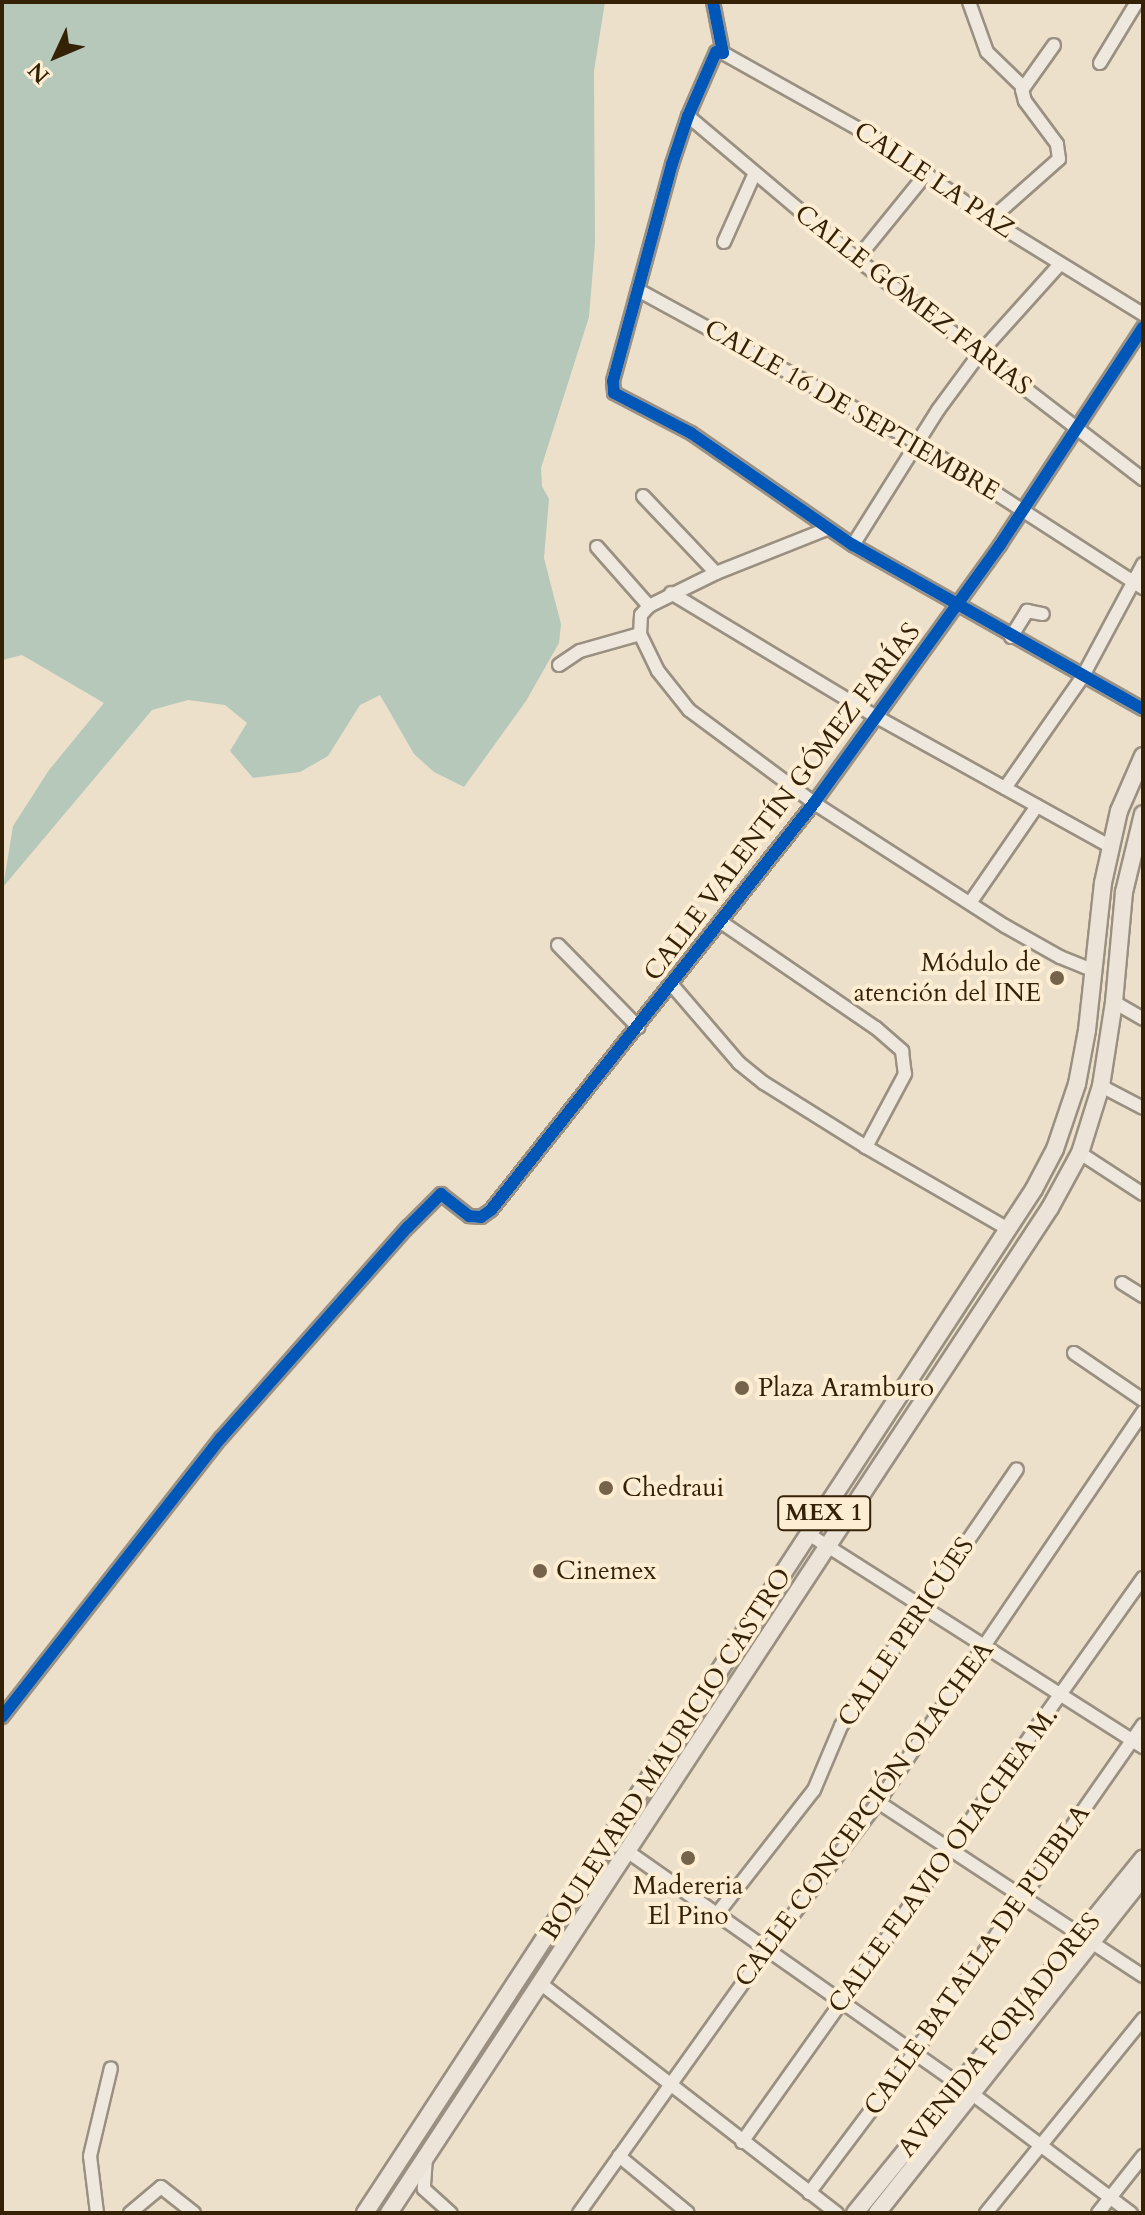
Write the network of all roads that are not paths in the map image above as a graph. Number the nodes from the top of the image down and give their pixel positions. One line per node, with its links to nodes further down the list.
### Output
1 (713, 2): 5 (street)
2 (969, 2): 7 (street)
3 (1137, 2): 6 (street)
4 (1054, 45): 7 (street)
5 (723, 53): 8 (street); 9 (street, CALLE LA PAZ)
6 (1100, 63)
7 (1022, 86): 11 (street)
8 (688, 116): 10 (street, CALLE GÓMEZ FARIAS); 15 (street)
9 (927, 173): 11 (street, CALLE LA PAZ); 13 (street)
10 (754, 175): 12 (street); 13 (street, CALLE GÓMEZ FARIAS)
11 (990, 220): 14 (street, CALLE LA PAZ)
12 (724, 242)
13 (857, 259): 18 (street, CALLE GÓMEZ FARIAS)
14 (1060, 264): 16 (street, CALLE LA PAZ); 18 (street)
15 (638, 290): 20 (street, CALLE 16 DE SEPTIEMBRE); 24 (street)
16 (1143, 314)
17 (1143, 327): 19 (street, CALLE VALENTÍN GÓMEZ FARÍAS)
18 (980, 353): 19 (street, CALLE GÓMEZ FARIAS); 20 (street)
19 (1076, 427): 21 (street, CALLE GÓMEZ FARIAS); 23 (street, CALLE VALENTÍN GÓMEZ FARÍAS)
20 (918, 443): 23 (street, CALLE 16 DE SEPTIEMBRE); 25 (street)
21 (1143, 479)
22 (643, 496): 28 (street)
23 (1023, 509): 29 (street, CALLE 16 DE SEPTIEMBRE); 32 (street, CALLE VALENTÍN GÓMEZ FARÍAS)
24 (827, 529): 25 (street); 28 (street)
25 (853, 545): 32 (street)
26 (597, 547): 31 (street)
27 (1143, 564): 29 (street)
28 (716, 573): 30 (street)
29 (1138, 584): 37 (street)
30 (671, 593): 31 (street); 39 (street)
31 (649, 606): 34 (street)
32 (957, 606): 35 (street); 39 (street, CALLE VALENTÍN GÓMEZ FARÍAS)
33 (1043, 614): 35 (street)
34 (640, 634): 36 (street); 42 (street)
35 (1011, 637): 37 (street)
36 (559, 665)
37 (1083, 676): 38 (street); 41 (street)
38 (1143, 709)
39 (875, 716): 41 (street); 42 (street, CALLE VALENTÍN GÓMEZ FARÍAS)
40 (1143, 756): 45 (main road, BOULEVARD MAURICIO CASTRO / MEX 1)
41 (1005, 788): 43 (street)
42 (814, 803): 46 (street); 47 (street, CALLE VALENTÍN GÓMEZ FARÍAS)
43 (1037, 806): 45 (street); 46 (street)
44 (1143, 814): 51 (main road, BOULEVARD MAURICIO CASTRO / MEX 1)
45 (1110, 846): 49 (main road, BOULEVARD MAURICIO CASTRO / MEX 1)
46 (970, 903): 49 (street)
47 (721, 922): 50 (street, CALLE VALENTÍN GÓMEZ FARÍAS); 56 (street)
48 (558, 945): 53 (street)
49 (1093, 970): 59 (main road, BOULEVARD MAURICIO CASTRO / MEX 1)
50 (672, 985): 53 (street, CALLE VALENTÍN GÓMEZ FARÍAS); 56 (street)
51 (1114, 1002): 52 (street); 54 (main road, BOULEVARD MAURICIO CASTRO / MEX 1)
52 (1143, 1019)
53 (638, 1027): 74 (street, CALLE VALENTÍN GÓMEZ FARÍAS)
54 (1101, 1086): 55 (street); 57 (main road, BOULEVARD MAURICIO CASTRO / MEX 1)
55 (1143, 1108)
56 (866, 1147): 59 (street)
57 (1080, 1153): 58 (street); 63 (main road, BOULEVARD MAURICIO CASTRO / MEX 1)
58 (1143, 1194)
59 (1008, 1229): 60 (main road, BOULEVARD MAURICIO CASTRO / MEX 1)
60 (985, 1263): 63 (main road); 68 (main road, BOULEVARD MAURICIO CASTRO / MEX 1)
61 (1122, 1283): 62 (street)
62 (1143, 1296)
63 (983, 1309): 69 (main road, BOULEVARD MAURICIO CASTRO / MEX 1)
64 (1074, 1353): 65 (street)
65 (1143, 1400)
66 (1143, 1412): 72 (street, CALLE CONCEPCIÓN OLACHEA)
67 (1017, 1469): 71 (street, CALLE PERICÚES)
68 (810, 1535): 69 (street); 104 (main road, BOULEVARD MAURICIO CASTRO / MEX 1)
69 (828, 1547): 71 (street); 79 (main road, BOULEVARD MAURICIO CASTRO / MEX 1)
70 (1143, 1578): 73 (street, CALLE FLAVIO OLACHEA M.)
71 (924, 1608): 72 (street); 83 (street, CALLE PERICÚES)
72 (984, 1646): 73 (street); 77 (street, CALLE CONCEPCIÓN OLACHEA)
73 (1062, 1695): 76 (street); 78 (street, CALLE FLAVIO OLACHEA M.)
74 (2, 1717)
75 (1143, 1725): 76 (street, CALLE BATALLA DE PUEBLA)
76 (1138, 1743): 82 (street, CALLE BATALLA DE PUEBLA)
77 (878, 1802): 78 (street); 85 (street, CALLE CONCEPCIÓN OLACHEA)
78 (952, 1848): 82 (street); 88 (street, CALLE FLAVIO OLACHEA M.)
79 (627, 1851): 83 (street); 87 (main road, BOULEVARD MAURICIO CASTRO / MEX 1)
80 (1143, 1858): 84 (main road, AVENIDA FORJADORES)
81 (1143, 1877): 84 (main road, AVENIDA FORJADORES)
82 (1024, 1894): 84 (street); 90 (street, CALLE BATALLA DE PUEBLA)
83 (717, 1914): 85 (street)
84 (1087, 1938): 86 (street); 93 (main road, AVENIDA FORJADORES)
85 (767, 1949): 88 (street); 92 (street, CALLE CONCEPCIÓN OLACHEA)
86 (1143, 1976)
87 (540, 1983): 92 (street); 98 (main road, BOULEVARD MAURICIO CASTRO / MEX 1)
88 (841, 2001): 90 (street); 94 (street, CALLE FLAVIO OLACHEA M.)
89 (1143, 2019): 95 (street)
90 (914, 2053): 93 (street); 99 (street, CALLE BATALLA DE PUEBLA)
91 (111, 2068): 101 (street)
92 (670, 2086): 94 (street); 96 (street, CALLE CONCEPCIÓN OLACHEA)
93 (966, 2090): 95 (street); 110 (main road, AVENIDA FORJADORES); 111 (main road, AVENIDA FORJADORES)
94 (742, 2142): 99 (street)
95 (1043, 2146): 100 (street); 112 (street)
96 (619, 2156): 107 (street, CALLE CONCEPCIÓN OLACHEA); 108 (street)
97 (1143, 2156): 100 (street)
98 (426, 2157): 105 (main road, BOULEVARD MAURICIO CASTRO / MEX 1); 106 (street)
99 (809, 2193): 109 (street)
100 (1110, 2197): 113 (street); 114 (street)
101 (97, 2213)
102 (130, 2213): 103 (street)
103 (194, 2213)
104 (365, 2213)
105 (389, 2213)
106 (451, 2213)
107 (579, 2213)
108 (688, 2213)
109 (837, 2213)
110 (855, 2213)
111 (877, 2213)
112 (986, 2213)
113 (1098, 2213)
114 (1131, 2213)

